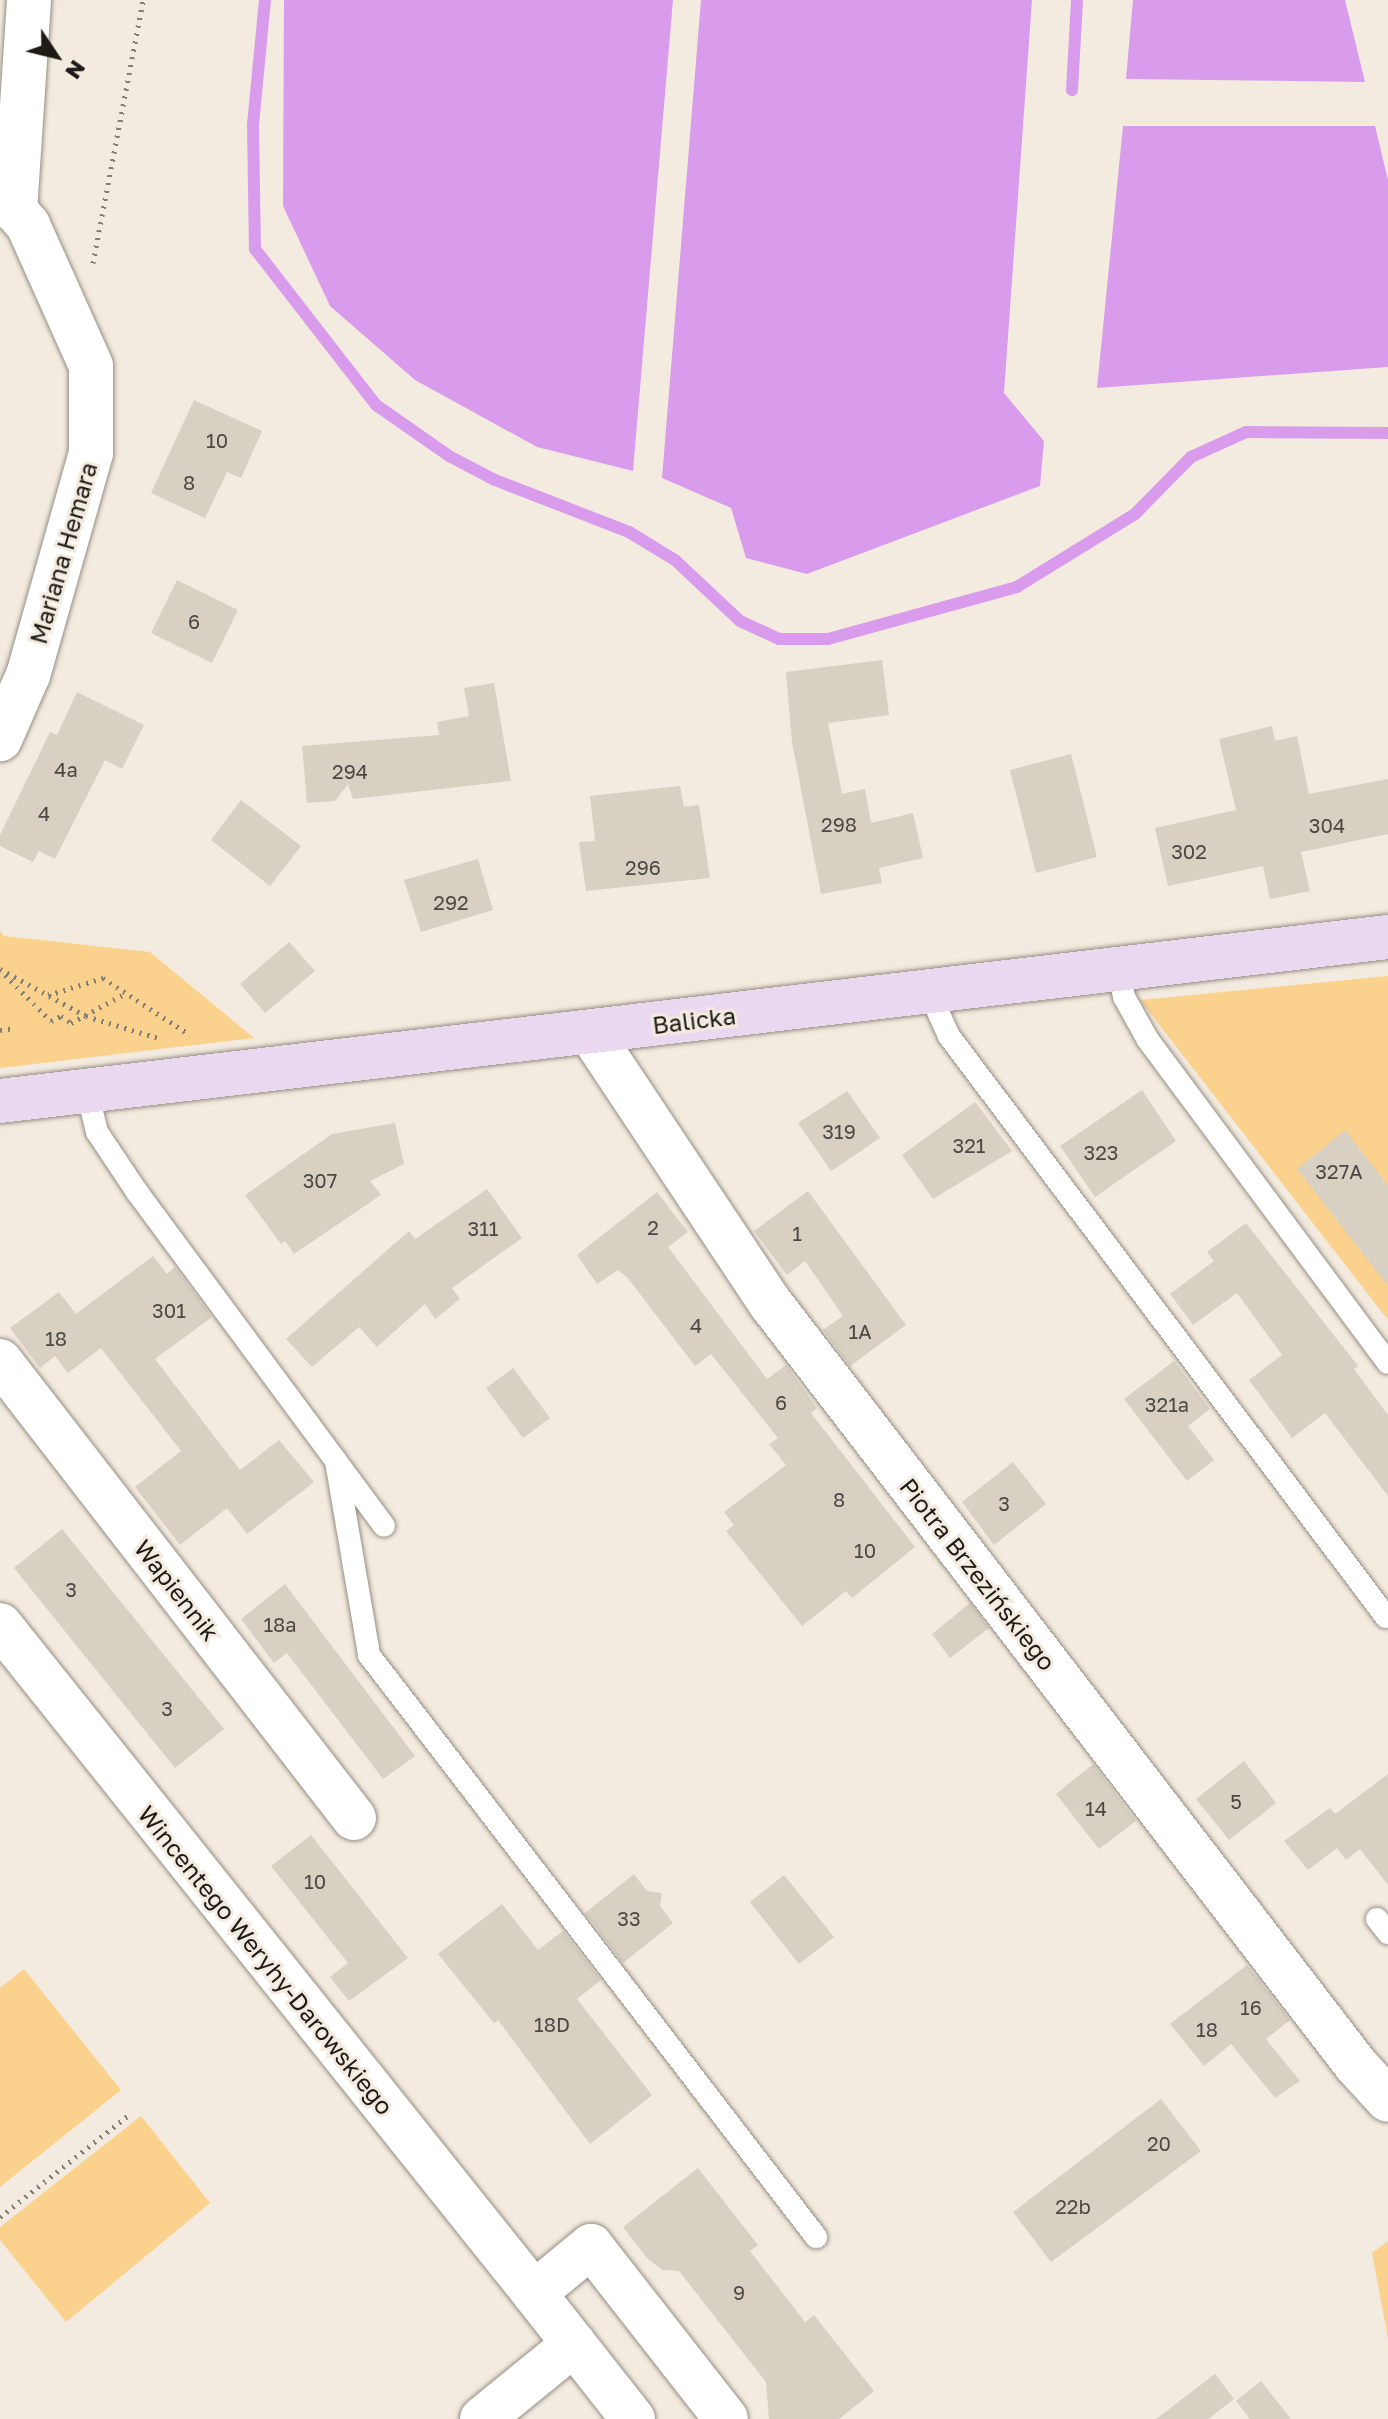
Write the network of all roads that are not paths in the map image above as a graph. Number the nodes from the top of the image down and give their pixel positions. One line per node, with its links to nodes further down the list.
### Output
1 (29, 0): 2 (street)
2 (8, 202): 3 (street, Mariana Hemara)
3 (0, 739)
4 (1388, 937): 5 (street, Balicka)
5 (1119, 969): 6 (street, Balicka); 11 (lane)
6 (929, 992): 7 (street, Balicka); 14 (lane)
7 (590, 1032): 8 (street, Balicka); 17 (street, Piotra Brzezińskiego)
8 (87, 1091): 9 (street, Balicka); 12 (lane)
9 (0, 1101)
10 (0, 1361): 16 (street, Wapiennik)
11 (1388, 1363)
12 (336, 1461): 13 (lane); 18 (lane)
13 (384, 1526)
14 (1386, 1617)
15 (0, 1625): 19 (street, Wincentego Weryhy-Darowskiego)
16 (354, 1818)
17 (1388, 2100)
18 (816, 2237)
19 (534, 2293): 20 (street, Wincentego Weryhy-Darowskiego); 23 (street)
20 (574, 2344): 21 (street); 22 (street, Wincentego Weryhy-Darowskiego)
21 (482, 2419)
22 (633, 2419)
23 (726, 2419)

